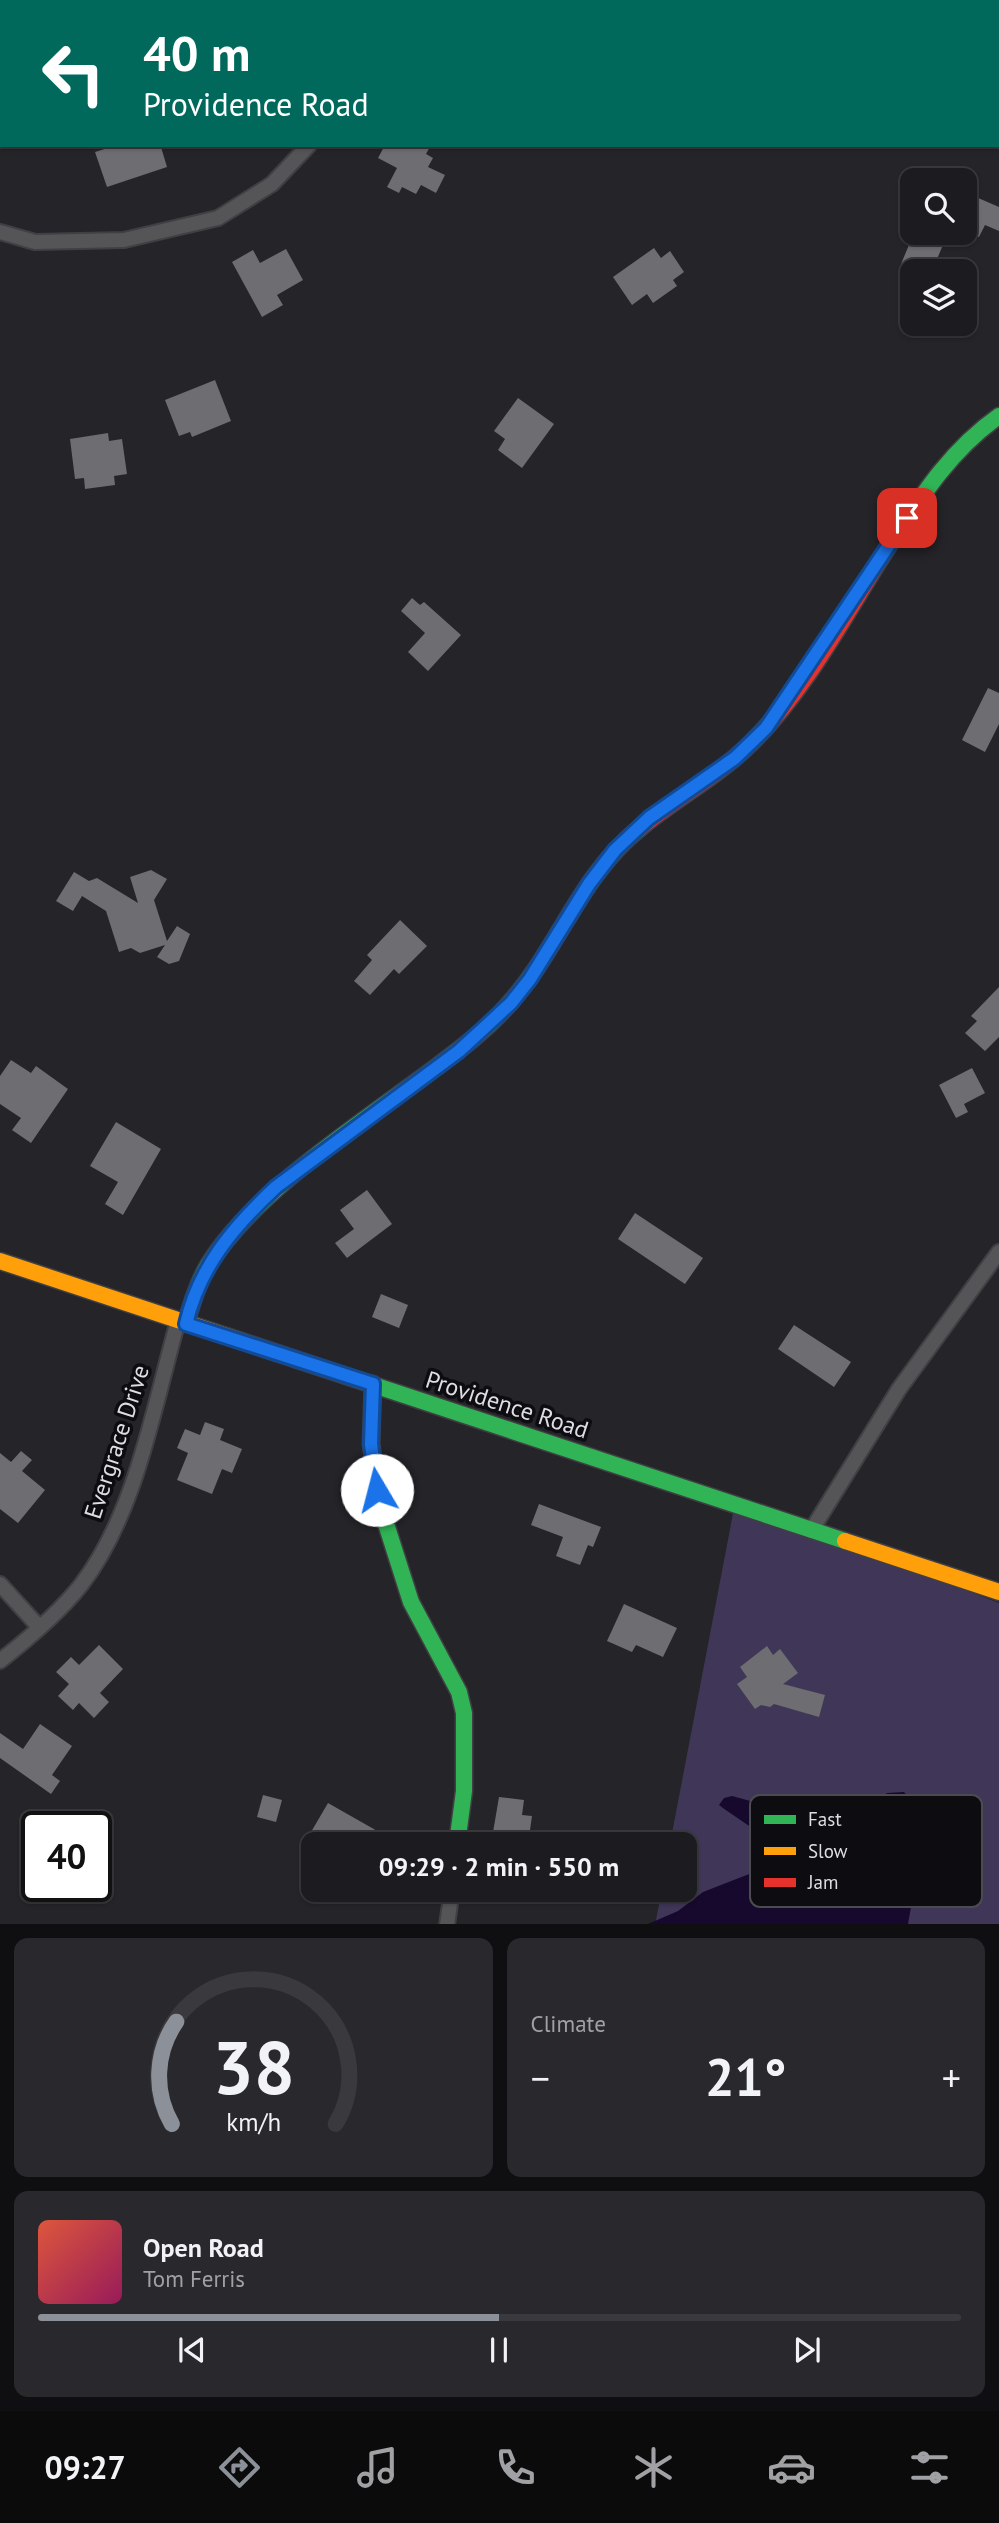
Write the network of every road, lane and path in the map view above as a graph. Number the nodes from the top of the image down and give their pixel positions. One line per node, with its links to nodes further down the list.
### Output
1 (307, 147): 2 (street)
2 (0, 232)
3 (999, 416): 6 (street)
4 (999, 1252): 8 (street)
5 (0, 1261): 6 (street, Providence Road)
6 (182, 1322): 7 (street, Providence Road); 11 (street, Evergrace Drive)
7 (373, 1384): 8 (street, Providence Road); 13 (street)
8 (811, 1531): 10 (street, Providence Road)
9 (0, 1584): 11 (street)
10 (999, 1592)
11 (39, 1628): 12 (street, Evergrace Drive)
12 (0, 1661)
13 (459, 1832)
14 (450, 1902): 15 (street)
15 (447, 1924)

